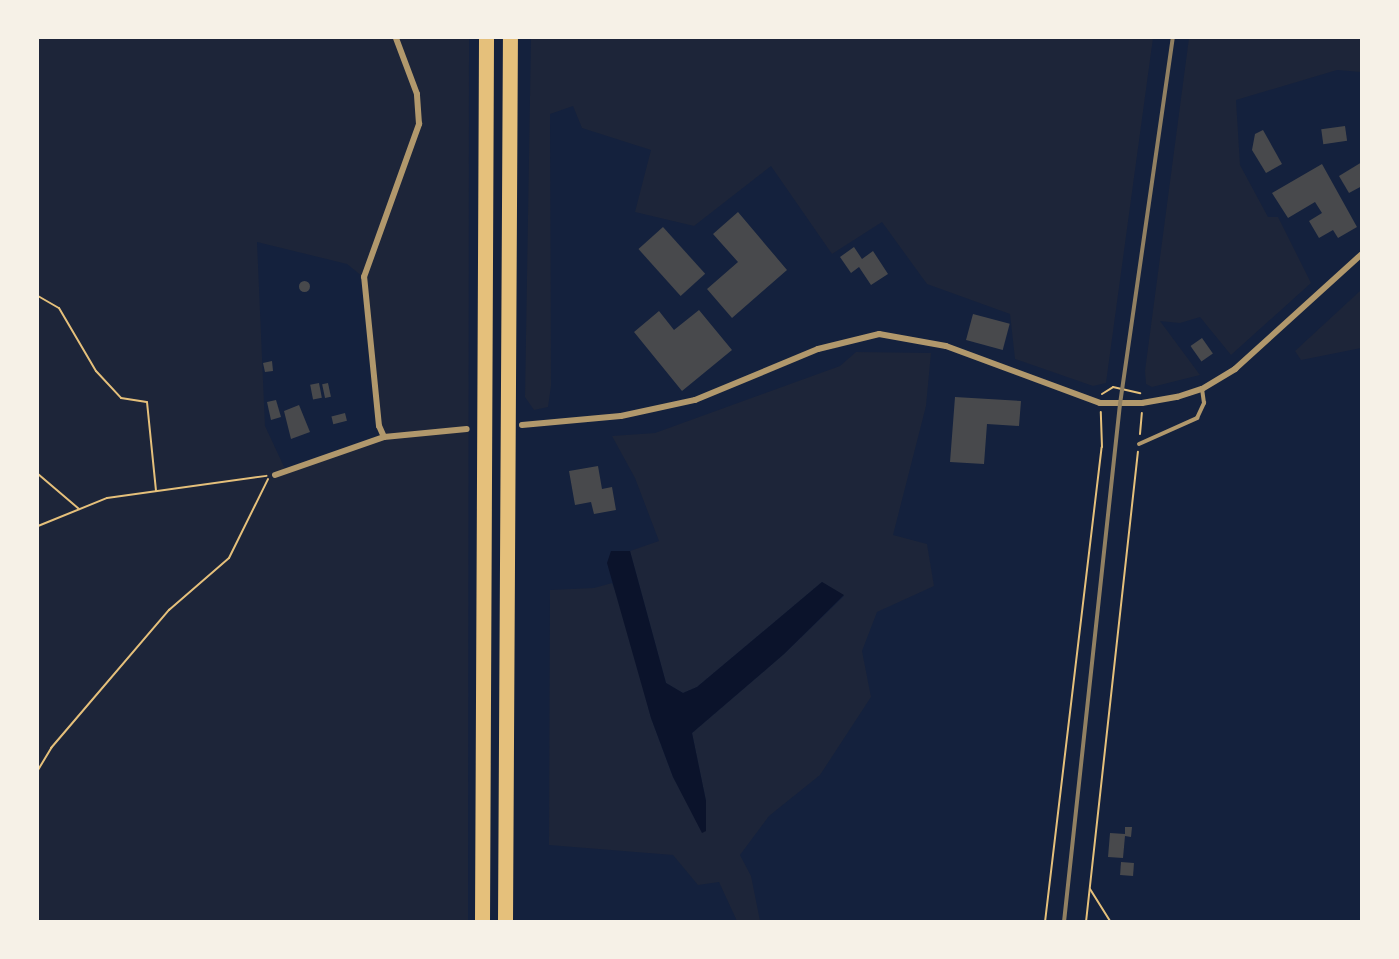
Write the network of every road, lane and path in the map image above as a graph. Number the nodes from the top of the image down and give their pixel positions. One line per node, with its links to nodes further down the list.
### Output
1 (396, 38): 13 (street)
2 (486, 38): 22 (highway)
3 (510, 38): 23 (highway)
4 (1362, 254): 7 (street)
5 (38, 296): 17 (path)
6 (1210, 376): 7 (lane)
7 (1215, 383): 8 (street)
8 (1202, 389): 10 (street); 14 (lane)
9 (1100, 403): 10 (street); 10 (path); 11 (street); 24 (path)
10 (1142, 403): 14 (path)
11 (522, 425)
12 (467, 429): 13 (street)
13 (384, 437): 16 (street)
14 (1139, 444): 21 (path)
15 (38, 474): 18 (path)
16 (272, 475): 17 (path); 20 (path)
17 (156, 491): 18 (path)
18 (79, 509): 19 (path)
19 (38, 526)
20 (38, 770)
21 (1090, 889): 25 (path); 26 (path)
22 (482, 921)
23 (505, 921)
24 (1045, 921)
25 (1086, 921)
26 (1111, 921)

